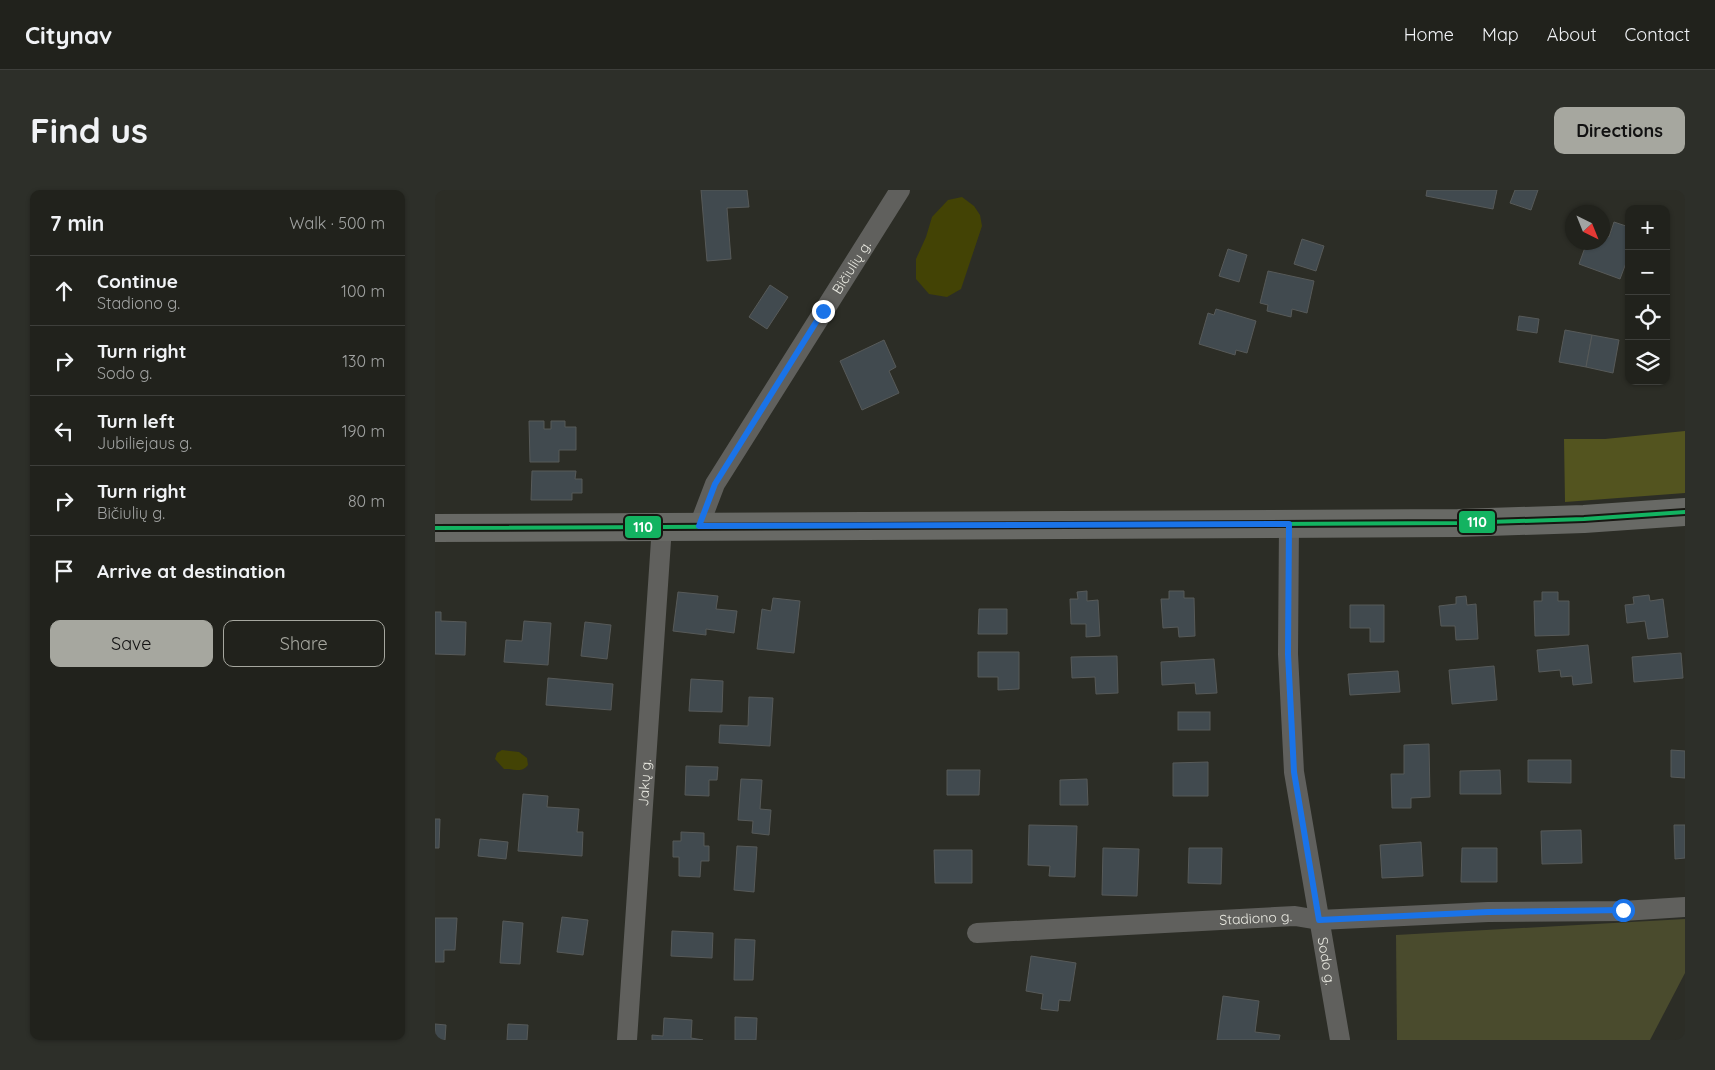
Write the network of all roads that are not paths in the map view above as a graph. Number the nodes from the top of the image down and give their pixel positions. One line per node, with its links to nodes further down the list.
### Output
1 (901, 190): 5 (street, Bičiulių g.)
2 (1685, 512): 3 (main road)
3 (1289, 524): 5 (main road); 8 (street, Sodo g.)
4 (662, 526): 5 (main road); 6 (main road); 10 (street, Jakų g.)
5 (699, 526)
6 (435, 528)
7 (1685, 907): 8 (street, Stadiono g.)
8 (1319, 920): 9 (street, Stadiono g.); 11 (street, Sodo g.)
9 (977, 933)
10 (627, 1040)
11 (1341, 1040)

